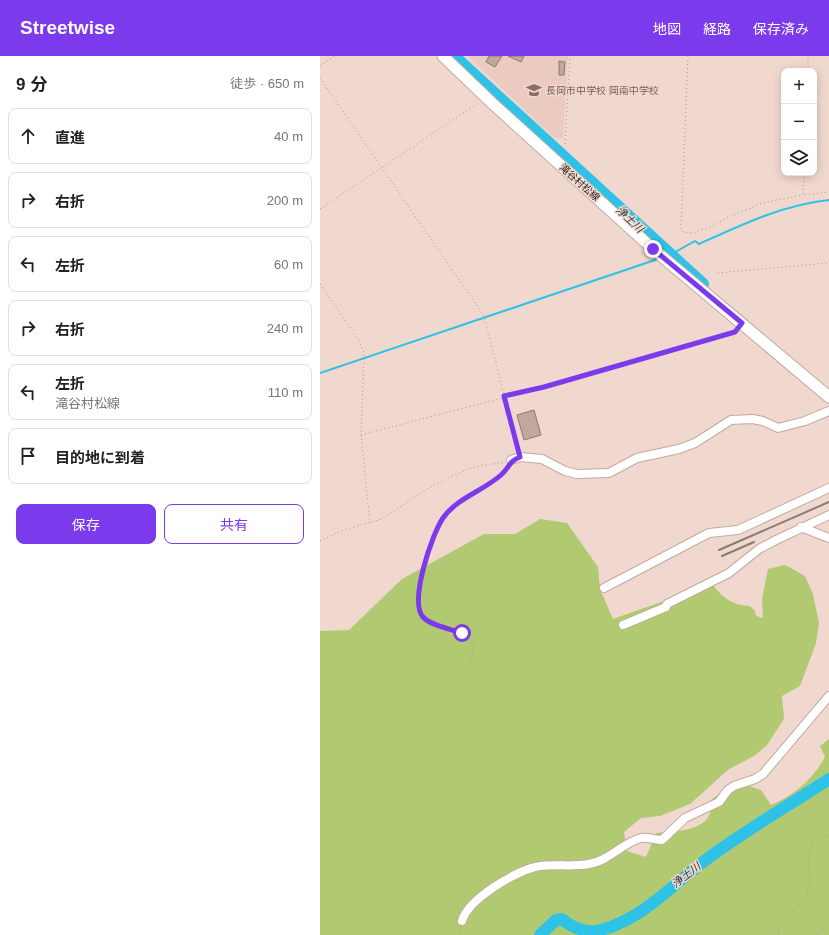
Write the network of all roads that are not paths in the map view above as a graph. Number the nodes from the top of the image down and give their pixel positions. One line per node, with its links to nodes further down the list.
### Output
1 (443, 56): 2 (main road, 滝谷村松線)
2 (829, 397)
3 (829, 411): 4 (street)
4 (511, 460)
5 (829, 488): 9 (street)
6 (829, 515): 7 (street)
7 (801, 527): 8 (street); 10 (street)
8 (829, 538)
9 (604, 588)
10 (623, 625)
11 (829, 696): 12 (street)
12 (462, 921)

